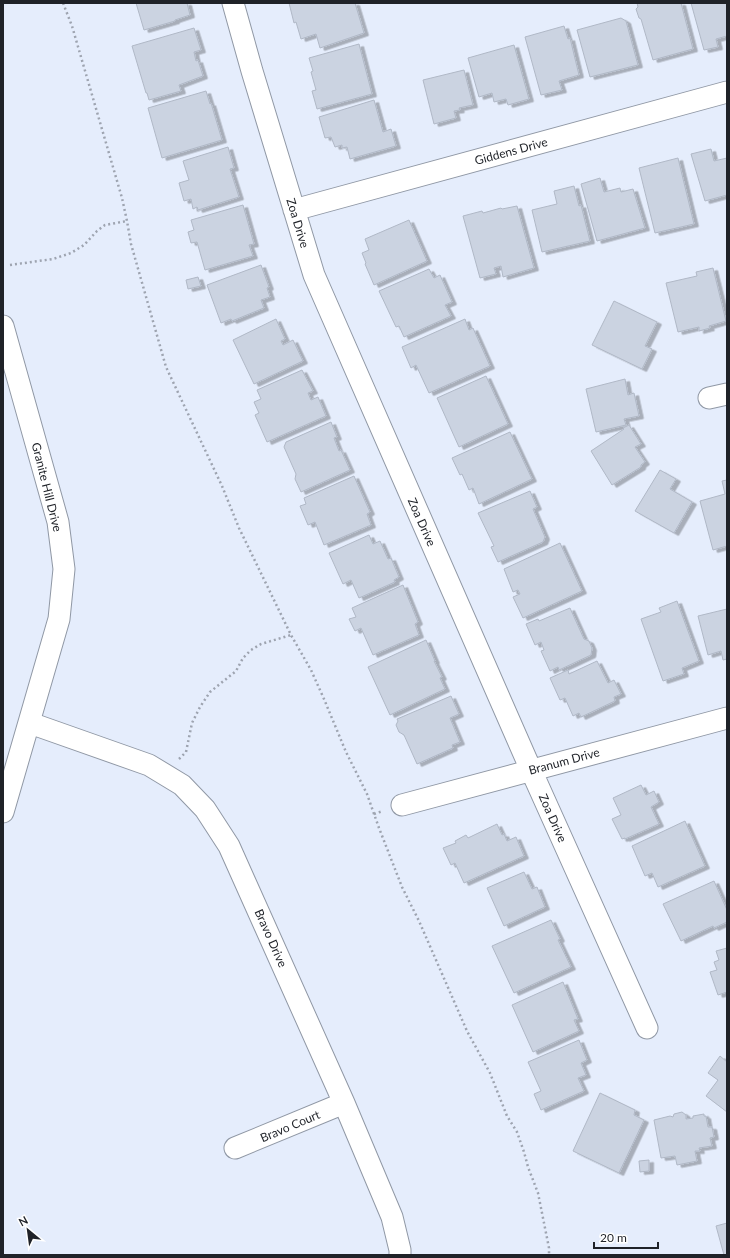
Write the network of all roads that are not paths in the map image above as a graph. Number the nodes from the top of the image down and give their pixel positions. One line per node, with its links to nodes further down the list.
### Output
1 (233, 3): 3 (street, Zoa Drive)
2 (727, 92): 3 (street, Giddens Drive)
3 (294, 210): 7 (street, Zoa Drive)
4 (3, 326): 6 (street, Granite Hill Drive)
5 (727, 718): 7 (street, Branum Drive)
6 (30, 723): 9 (street, Granite Hill Drive); 11 (street, Bravo Drive)
7 (532, 770): 8 (street, Branum Drive); 10 (street, Zoa Drive)
8 (402, 805)
9 (3, 812)
10 (647, 1028)
11 (344, 1103): 12 (street, Bravo Court); 13 (street, Bravo Drive)
12 (236, 1148)
13 (400, 1255)

